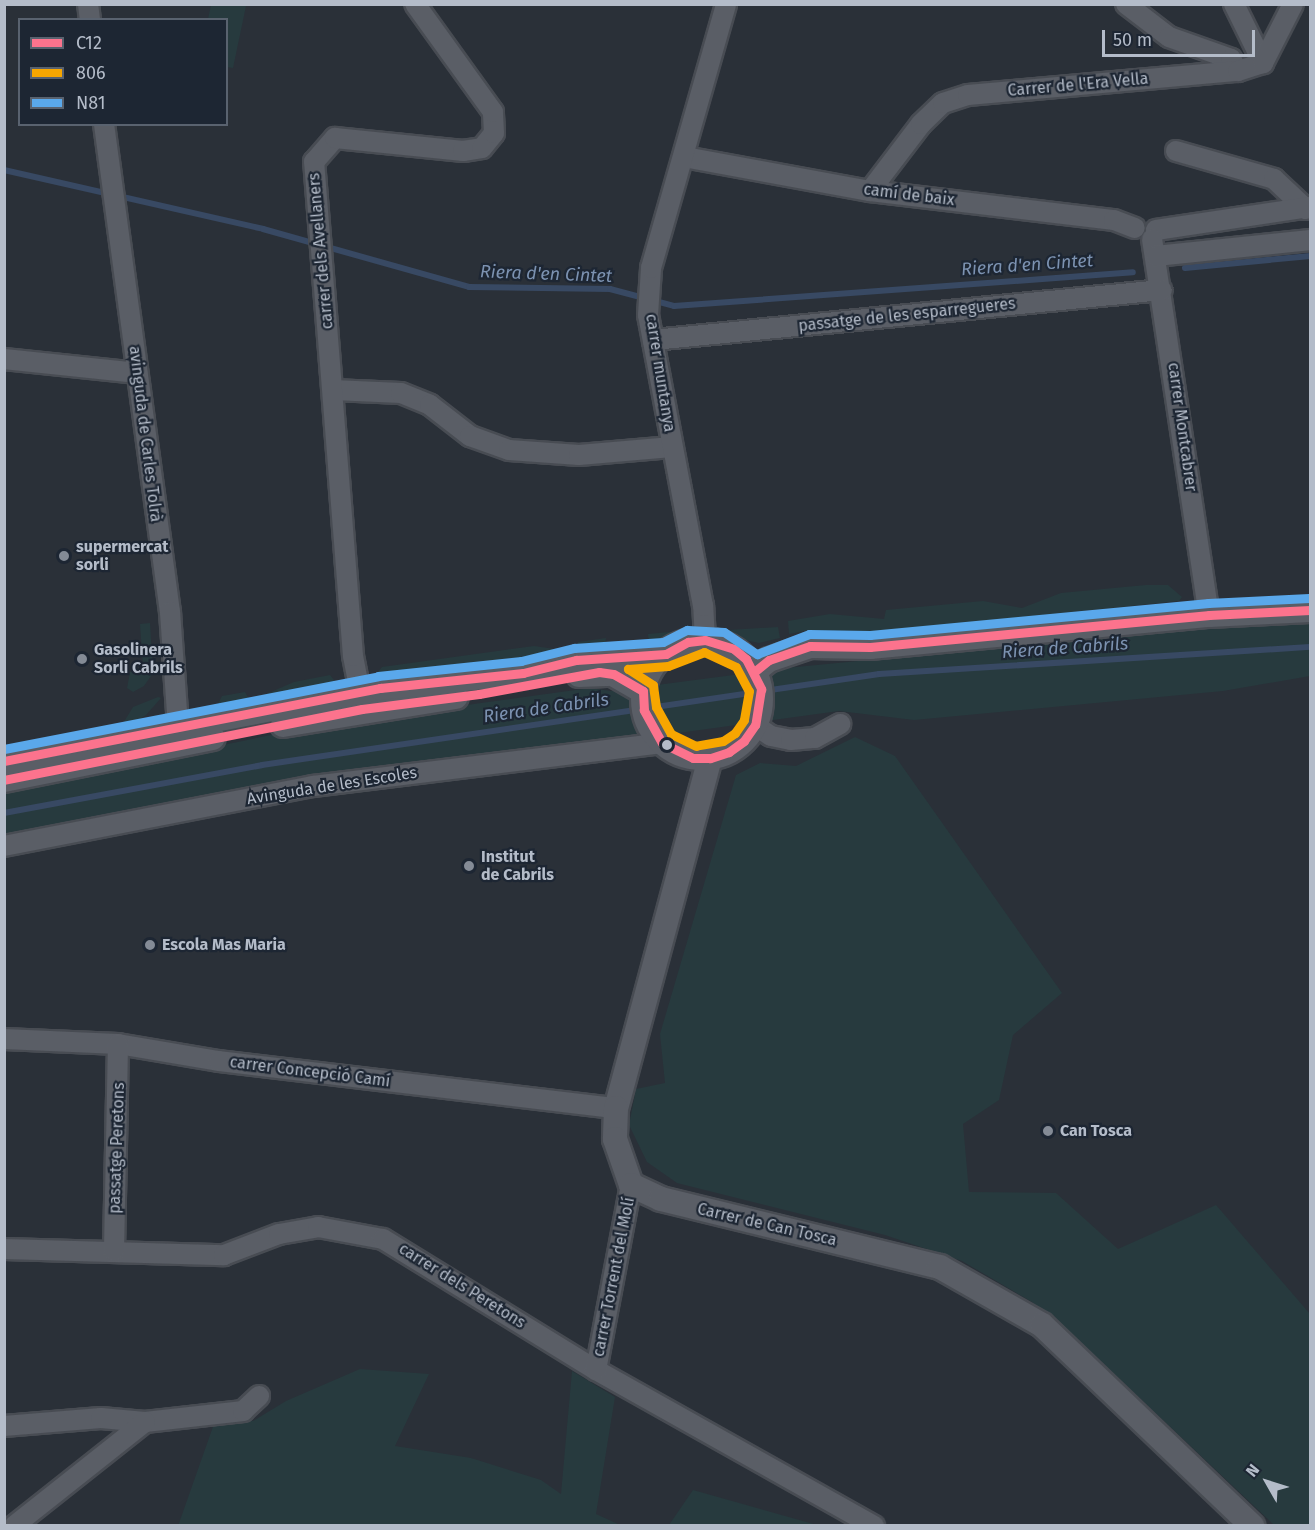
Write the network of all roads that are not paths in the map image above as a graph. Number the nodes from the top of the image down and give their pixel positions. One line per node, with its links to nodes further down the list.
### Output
1 (415, 4): 19 (street, carrer dels Avellaners)
2 (726, 4): 10 (street, carrer muntanya)
3 (1126, 4): 7 (street)
4 (1234, 4): 6 (street)
5 (1293, 4): 6 (street)
6 (1263, 63): 7 (street, Carrer de l'Era Vella)
7 (1238, 71): 11 (street, Carrer de l'Era Vella)
8 (104, 126): 18 (street, avinguda de Carles Tolrà)
9 (1176, 151): 12 (street)
10 (684, 157): 11 (street, camí de baix); 16 (street, carrer muntanya)
11 (870, 191): 14 (street, camí de baix)
12 (1308, 208): 14 (street)
13 (1311, 240): 14 (street)
14 (1155, 242): 15 (street, carrer Montcabrer)
15 (1162, 290): 16 (street, passatge de les esparregueres); 22 (street, carrer Montcabrer)
16 (652, 340): 20 (street, carrer muntanya)
17 (4, 359): 18 (street)
18 (137, 373): 30 (street, avinguda de Carles Tolrà)
19 (333, 390): 20 (street); 27 (street, carrer dels Avellaners)
20 (672, 447): 23 (street, carrer muntanya)
21 (1311, 610): 22 (street)
22 (1209, 615): 25 (street)
23 (705, 640): 24 (street); 25 (street)
24 (666, 654): 26 (street); 27 (street)
25 (754, 672): 29 (street)
26 (644, 691): 30 (street); 31 (street)
27 (360, 692): 30 (street)
28 (840, 724): 29 (street)
29 (755, 725): 32 (street)
30 (179, 736): 33 (street); 34 (street)
31 (662, 743): 32 (street); 35 (street, Avinguda de les Escoles)
32 (710, 758): 38 (street)
33 (4, 761)
34 (4, 780)
35 (4, 846)
36 (4, 1039): 37 (street, carrer Concepció Camí)
37 (118, 1044): 38 (street, carrer Concepció Camí); 41 (street, passatge Peretons)
38 (616, 1108): 39 (street)
39 (631, 1185): 42 (street, carrer Torrent del Molí); 48 (street, Carrer de Can Tosca)
40 (4, 1249): 41 (street, carrer dels Peretons)
41 (114, 1251): 42 (street, carrer dels Peretons)
42 (596, 1370): 47 (street, carrer dels Peretons)
43 (259, 1396): 44 (street)
44 (145, 1422): 45 (street); 46 (street)
45 (4, 1426)
46 (14, 1526)
47 (874, 1526)
48 (1252, 1526)

